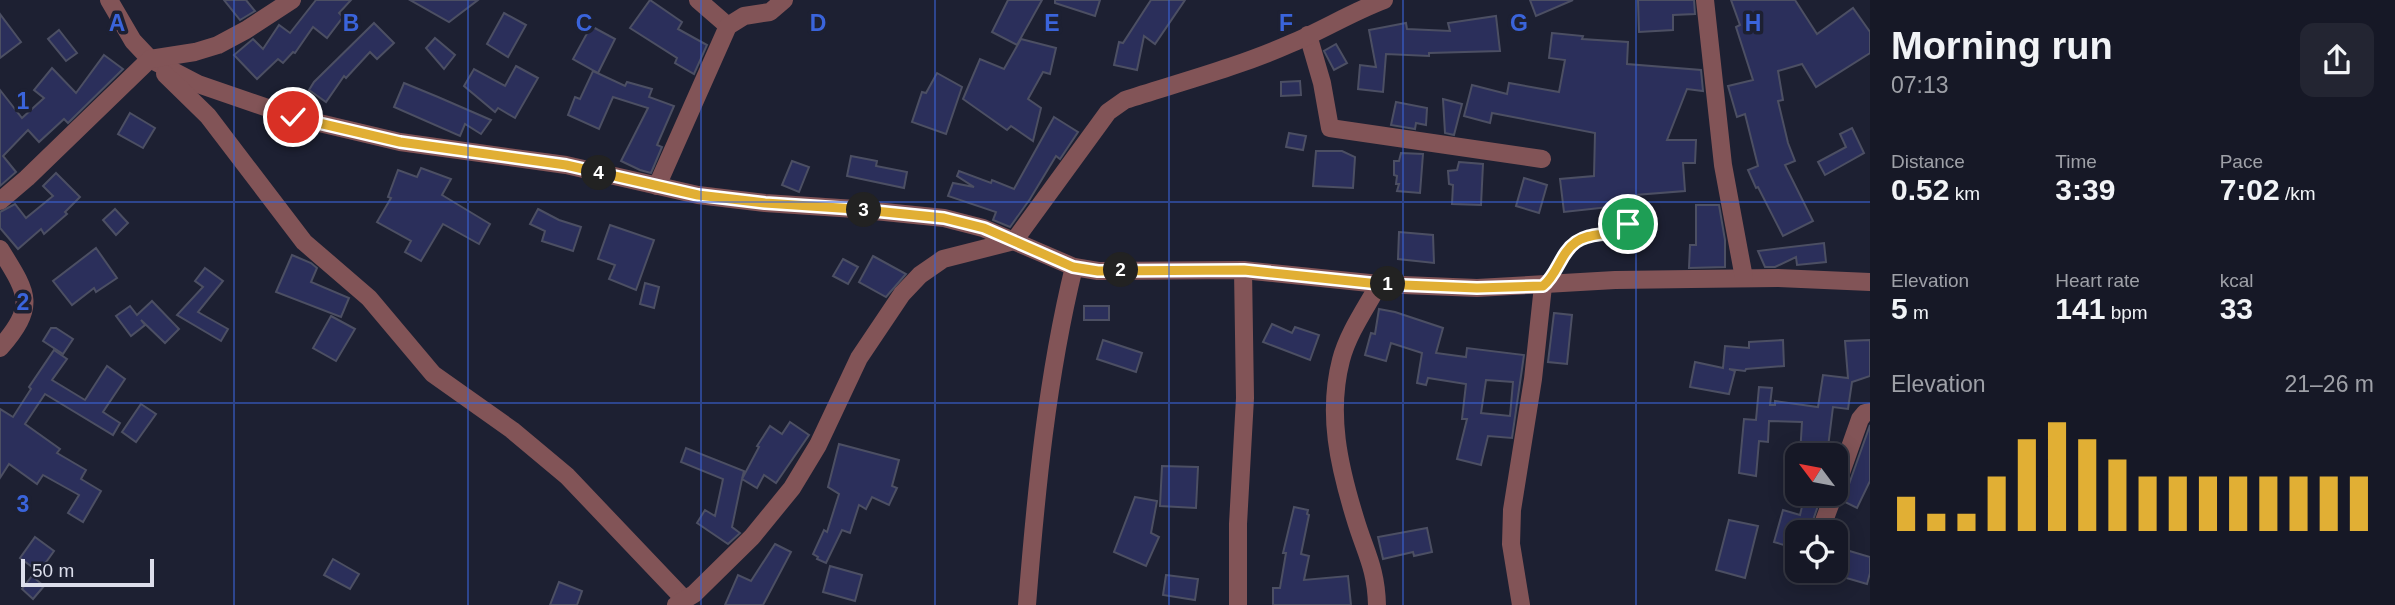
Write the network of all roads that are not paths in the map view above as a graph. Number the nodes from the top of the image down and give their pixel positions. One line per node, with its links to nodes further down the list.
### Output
1 (109, 0): 9 (street)
2 (292, 0): 9 (street)
3 (698, 0): 7 (street)
4 (784, 0): 7 (street)
5 (1384, 0): 8 (street)
6 (1705, 0): 17 (street)
7 (728, 26): 11 (street)
8 (1308, 35): 10 (street); 13 (street)
9 (150, 59): 11 (street); 12 (street); 24 (street)
10 (1542, 159)
11 (657, 186): 13 (street)
12 (0, 201)
13 (1014, 241): 15 (street); 24 (street)
14 (0, 249): 21 (street)
15 (1073, 267): 16 (street); 25 (street)
16 (1244, 270): 19 (street); 26 (street)
17 (1744, 278): 18 (street); 20 (street)
18 (1870, 282)
19 (1379, 284): 20 (street); 27 (street)
20 (1543, 286): 28 (street)
21 (0, 348)
22 (1870, 412): 23 (street)
23 (1848, 452)
24 (681, 602)
25 (1027, 605)
26 (1238, 605)
27 (1377, 605)
28 (1521, 605)

